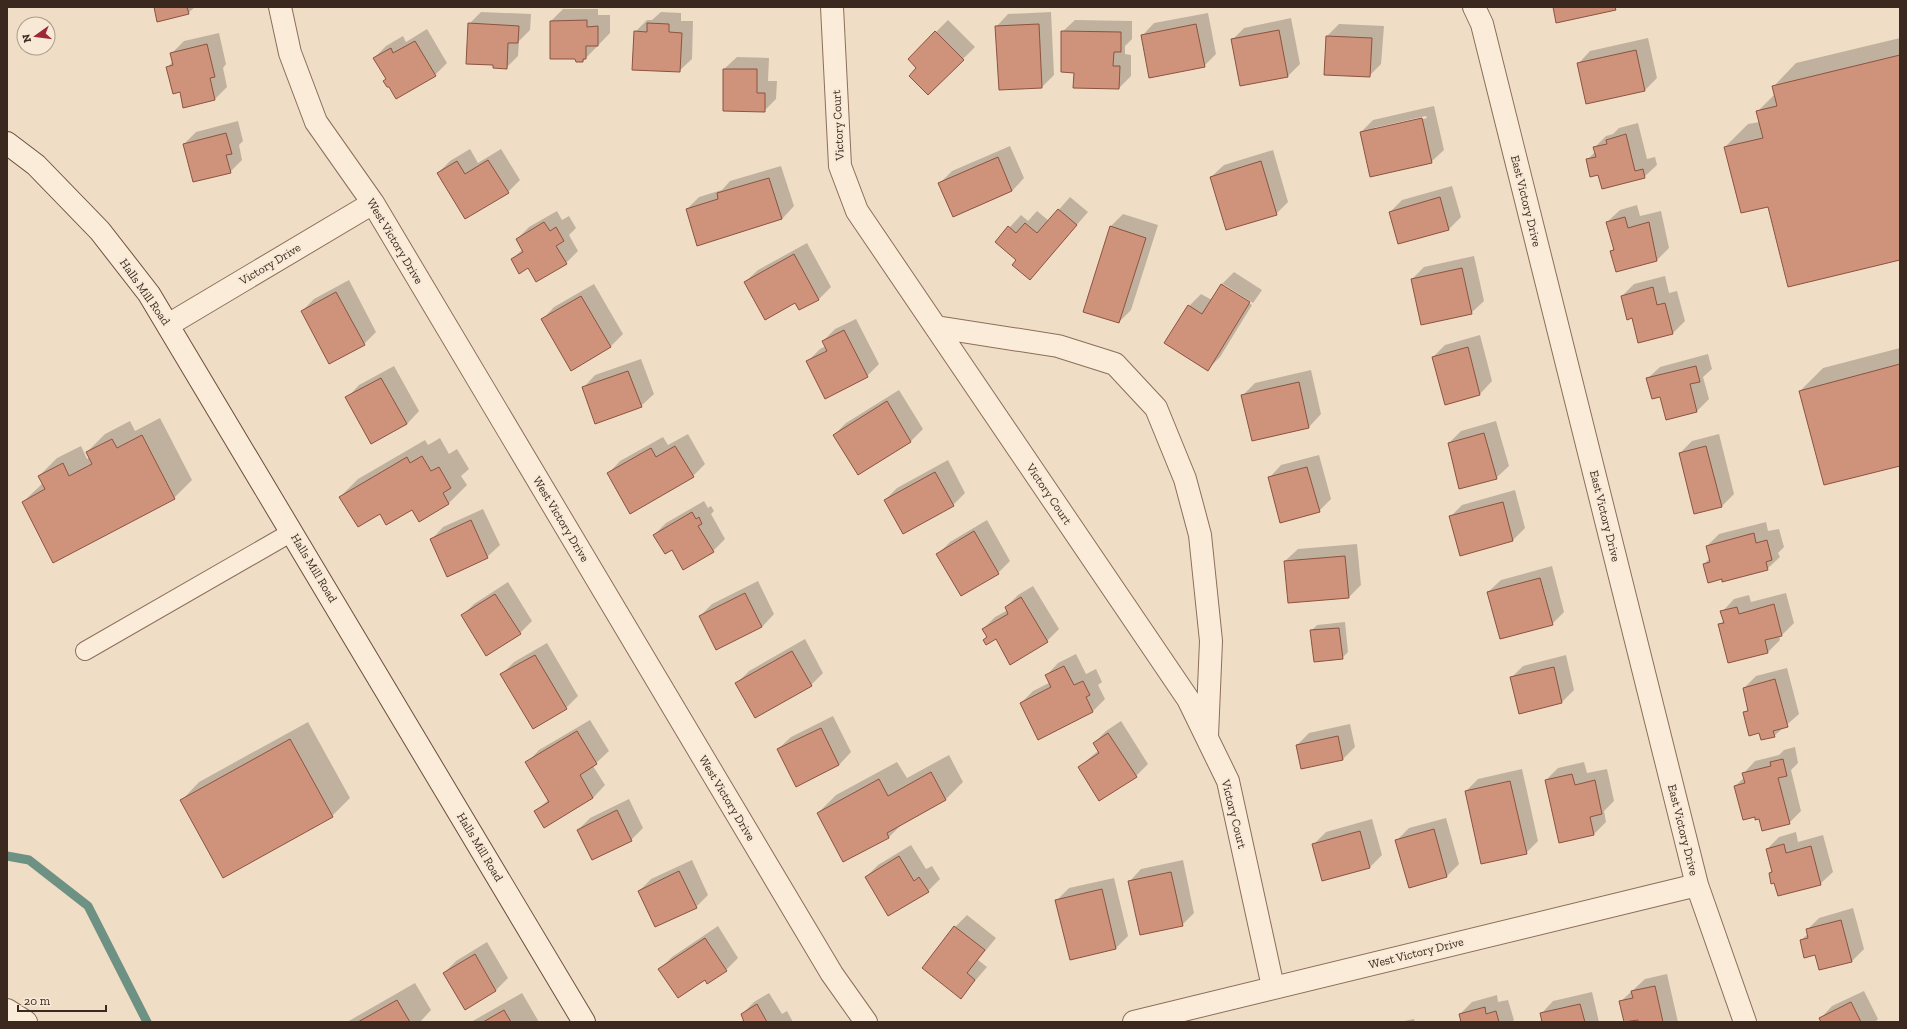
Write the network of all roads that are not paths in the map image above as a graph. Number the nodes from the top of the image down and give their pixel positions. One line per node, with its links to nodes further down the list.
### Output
1 (280, 7): 5 (street, West Victory Drive)
2 (832, 7): 7 (street, Victory Court)
3 (1474, 7): 11 (street, East Victory Drive)
4 (7, 143): 6 (street, Halls Mill Road)
5 (373, 203): 6 (street, Victory Drive); 16 (street, West Victory Drive)
6 (168, 325): 8 (street, Halls Mill Road)
7 (936, 328): 10 (street, Victory Court); 10 (street)
8 (292, 532): 9 (lane); 15 (street, Halls Mill Road)
9 (85, 652)
10 (1207, 738): 12 (street, Victory Court)
11 (1697, 885): 12 (street, West Victory Drive); 18 (street, East Victory Drive)
12 (1274, 988): 17 (street, West Victory Drive)
13 (7, 1010): 14 (street)
14 (26, 1022)
15 (584, 1022)
16 (866, 1022)
17 (1134, 1022)
18 (1745, 1022)

